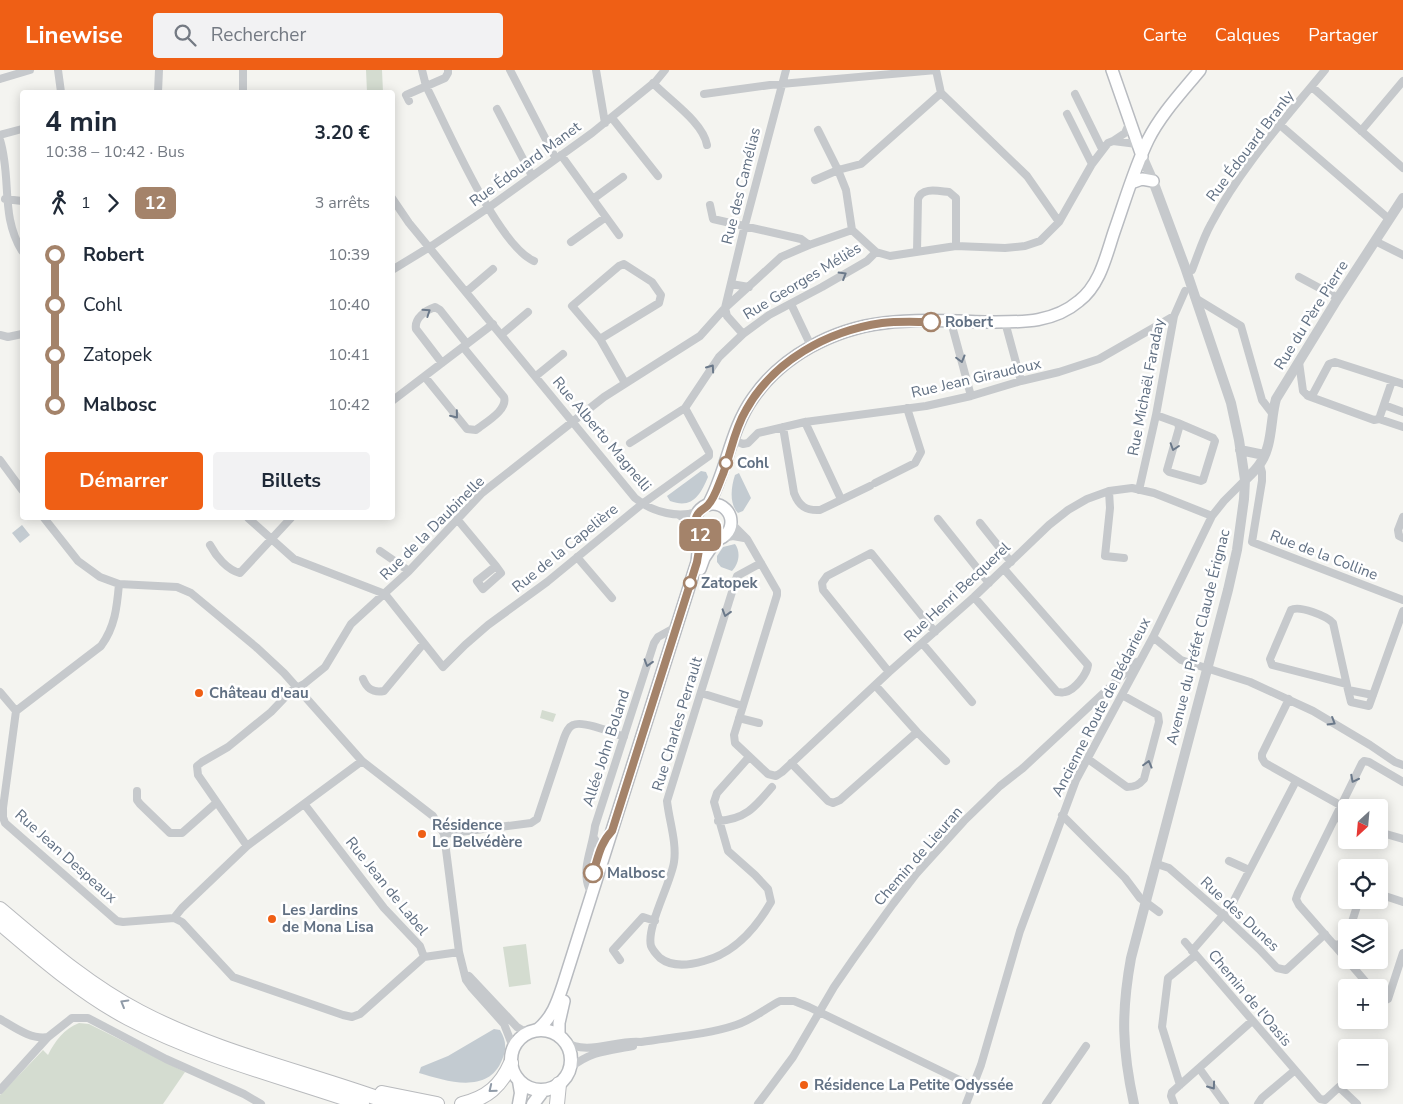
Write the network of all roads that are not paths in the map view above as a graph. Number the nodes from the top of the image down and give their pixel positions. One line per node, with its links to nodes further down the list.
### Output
1 (30, 70): 16 (street)
2 (58, 70): 22 (street)
3 (159, 70): 23 (street)
4 (243, 70): 24 (street)
5 (422, 70): 20 (street)
6 (448, 70): 20 (street)
7 (510, 70): 45 (street)
8 (596, 70): 31 (street)
9 (665, 70): 18 (street, Rue Édouard Manet)
10 (786, 70): 19 (street, Rue des Camélias)
11 (936, 70): 15 (street); 25 (street)
12 (1112, 70): 32 (main road)
13 (1200, 70): 38 (main road)
14 (1326, 70): 21 (street, Rue Édouard Branly)
15 (865, 74): 19 (street)
16 (0, 79)
17 (1403, 81): 36 (street)
18 (653, 83): 31 (street, Rue Édouard Manet); 42 (street)
19 (782, 84): 26 (street); 65 (street, Rue des Camélias)
20 (426, 86): 28 (street); 61 (street)
21 (1312, 87): 33 (street, Rue Édouard Branly); 36 (street)
22 (61, 90)
23 (158, 90)
24 (242, 90)
25 (941, 93): 48 (street); 64 (street)
26 (704, 94)
27 (1075, 94): 43 (street)
28 (409, 101)
29 (496, 108): 49 (street)
30 (1068, 114): 46 (street)
31 (608, 121): 45 (street, Rue Édouard Manet); 50 (street)
32 (1130, 122): 38 (main road); 40 (street); 41 (main road)
33 (1280, 125): 63 (street); 80 (street, Rue Édouard Branly)
34 (20, 130): 37 (street)
35 (818, 130): 48 (street)
36 (1361, 131): 47 (street)
37 (0, 135)
38 (1151, 135): 41 (main road); 44 (main road)
39 (0, 140): 57 (street)
40 (1113, 141): 41 (street); 43 (street)
41 (1137, 144): 44 (main road)
42 (707, 145)
43 (1102, 149): 46 (street)
44 (1142, 156): 53 (street, Avenue du Préfet Claude Érignac); 54 (main road)
45 (558, 157): 49 (street, Rue Édouard Manet); 55 (street)
46 (1092, 164): 64 (street)
47 (1403, 168)
48 (838, 170): 52 (street); 66 (street)
49 (532, 176): 61 (street, Rue Édouard Manet)
50 (658, 176)
51 (623, 177): 55 (street)
52 (815, 180)
53 (1153, 181): 54 (main road); 86 (street, Avenue du Préfet Claude Érignac)
54 (1131, 183): 93 (main road)
55 (593, 198): 62 (street)
56 (1403, 198): 63 (street, Rue du Père Pierre)
57 (6, 199): 58 (street); 72 (street)
58 (20, 201)
59 (395, 202): 73 (street, Rue Alberto Magnelli)
60 (710, 205): 65 (street)
61 (488, 208): 73 (street, Rue Édouard Manet); 77 (street)
62 (606, 217): 67 (street); 69 (street)
63 (1389, 219): 68 (street, Rue du Père Pierre)
64 (1059, 222): 71 (street)
65 (745, 225): 70 (street); 82 (street, Rue des Camélias)
66 (852, 230): 70 (street, Rue de la Daubinelle); 74 (street)
67 (619, 235)
68 (1374, 241): 76 (street); 87 (street, Rue du Père Pierre)
69 (571, 242)
70 (810, 245): 83 (street, Rue de la Daubinelle)
71 (956, 246): 75 (street); 75 (street)
72 (20, 247)
73 (429, 248): 78 (street, Rue Édouard Manet); 85 (street, Rue Alberto Magnelli)
74 (876, 252): 75 (street); 88 (street, Rue Georges Méliès, one-way to 74)
75 (917, 252)
76 (1403, 255)
77 (534, 261)
78 (395, 268)
79 (493, 269): 85 (street)
80 (1192, 270)
81 (1299, 277): 87 (street)
82 (731, 284): 83 (street); 89 (street, Rue des Camélias)
83 (749, 287): 89 (street, Rue de la Daubinelle)
84 (1185, 291): 91 (street, Rue Michaël Faraday)
85 (466, 292): 95 (street, Rue Alberto Magnelli)
86 (1195, 298): 120 (street); 130 (street, Avenue du Préfet Claude Érignac)
87 (1338, 298): 105 (street, Rue du Père Pierre)
88 (791, 304): 99 (street, Rue Georges Méliès); 103 (street)
89 (725, 308): 99 (street, Rue Georges Méliès); 111 (street, Rue de la Daubinelle)
90 (528, 312): 98 (street)
91 (1174, 316): 94 (street, Rue Jean Giraudoux); 96 (street, Rue Michaël Faraday)
92 (951, 322): 93 (main road); 103 (main road); 113 (street, one-way to 113)
93 (1004, 322): 109 (street)
94 (1160, 323): 96 (street); 109 (street, Rue Jean Giraudoux)
95 (493, 324): 98 (street, Rue Alberto Magnelli); 102 (street)
96 (1172, 328): 121 (street, Rue Michaël Faraday)
97 (20, 334): 100 (street)
98 (502, 334): 107 (street, Rue Alberto Magnelli)
99 (743, 334): 117 (street, Rue Georges Méliès, one-way to 99)
100 (0, 335)
101 (600, 339): 101 (street); 111 (street)
102 (465, 346): 106 (street); 106 (street, one-way to 102); 108 (street, one-way to 102)
103 (811, 346): 128 (main road)
104 (563, 354): 107 (street, Rue Alberto Magnelli)
105 (1299, 362): 114 (street); 120 (street, Rue du Père Pierre)
106 (442, 363): 108 (street)
107 (536, 376): 123 (street, Rue Alberto Magnelli)
108 (425, 377): 115 (street)
109 (1021, 381): 113 (street, Rue Jean Giraudoux)
110 (1392, 381): 112 (street); 114 (street); 116 (street)
111 (625, 383): 123 (street, Rue de la Daubinelle)
112 (1403, 384)
113 (971, 396): 118 (street, Rue Jean Giraudoux)
114 (1308, 396): 122 (street)
115 (395, 399)
116 (1384, 405): 119 (street); 122 (street)
117 (685, 408): 129 (street, Rue Georges Méliès); 139 (street, Rue de la Capelière)
118 (906, 408): 124 (street, Rue Jean Giraudoux); 138 (street)
119 (1403, 412)
120 (1272, 413): 132 (street, Rue du Père Pierre)
121 (1156, 414): 125 (street); 136 (street, Rue Michaël Faraday)
122 (1379, 418): 126 (street)
123 (573, 421): 139 (street, Rue Alberto Magnelli); 145 (street, Rue de la Daubinelle)
124 (804, 422): 127 (street, Rue Jean Giraudoux); 138 (street)
125 (1178, 422): 125 (street, one-way to 125)
126 (1403, 426)
127 (783, 427): 128 (street, Rue Jean Giraudoux); 138 (street)
128 (733, 440): 133 (main road)
129 (630, 443)
130 (1240, 450): 132 (street); 134 (street, Avenue du Préfet Claude Érignac)
131 (0, 460): 135 (street)
132 (1262, 460): 134 (street); 171 (street, Rue de la Colline)
133 (723, 474): 140 (main road); 141 (main road)
134 (1245, 480): 143 (street, Ancienne Route de Bédarieux); 179 (street, Avenue du Préfet Claude Érignac)
135 (20, 487)
136 (1139, 490): 137 (street, Rue Henri Becquerel); 143 (street, Rue Henri Becquerel)
137 (1109, 491): 160 (street); 162 (street, Rue Henri Becquerel)
138 (841, 499)
139 (642, 504): 142 (street, Rue Alberto Magnelli); 159 (street, Rue de la Capelière)
140 (722, 507): 141 (main road); 150 (main road)
141 (704, 508): 142 (street); 152 (main road)
142 (679, 515): 152 (street)
143 (1212, 516): 175 (street, Ancienne Route de Bédarieux)
144 (1403, 518): 153 (street)
145 (457, 519): 163 (street); 165 (street, Rue de la Daubinelle)
146 (938, 519): 166 (street)
147 (46, 520): 167 (street)
148 (250, 520): 154 (street)
149 (289, 520): 154 (street)
150 (731, 523): 155 (main road); 156 (street)
151 (980, 523): 162 (street)
152 (698, 532): 155 (main road); 173 (main road)
153 (1403, 538)
154 (272, 539): 157 (street); 168 (street)
155 (719, 539): 156 (street); 257 (main road)
156 (747, 539): 161 (street)
157 (210, 545)
158 (380, 551): 165 (street)
159 (577, 558): 170 (street); 176 (street, Rue de la Capelière)
160 (1124, 558)
161 (761, 562): 186 (street, Rue Charles Perrault, one-way to 186); 191 (street)
162 (1011, 562): 164 (street, Rue Henri Becquerel)
163 (496, 566)
164 (1004, 569): 166 (street, Rue Henri Becquerel); 169 (street)
165 (409, 571): 168 (street, Rue de la Daubinelle)
166 (989, 583): 169 (street, Rue Henri Becquerel)
167 (119, 584): 183 (street); 192 (street)
168 (385, 594): 176 (street); 183 (street, Rue de la Daubinelle)
169 (974, 597): 174 (street, Rue Henri Becquerel)
170 (612, 598)
171 (1403, 600)
172 (1403, 611): 188 (street)
173 (676, 627): 196 (street, Allée John Boland, one-way to 196); 216 (main road)
174 (934, 632): 177 (street, Rue Henri Becquerel); 180 (street)
175 (1152, 638): 178 (street, Ancienne Route de Bédarieux); 179 (street)
176 (424, 643): 181 (street)
177 (922, 643): 180 (street, Rue Henri Becquerel); 190 (street)
178 (1139, 661): 187 (street, Ancienne Route de Bédarieux); 251 (street, Chemin de Lieuran)
179 (1207, 668): 189 (street); 224 (street, Avenue du Préfet Claude Érignac)
180 (889, 672): 182 (street, Rue Henri Becquerel)
181 (363, 679)
182 (875, 686): 195 (street); 201 (street, Rue Henri Becquerel)
183 (298, 687): 199 (street); 209 (street, Rue de la Daubinelle)
184 (1347, 687): 184 (street); 188 (street); 188 (street)
185 (0, 692): 192 (street)
186 (701, 693): 191 (street); 234 (street, Rue Charles Perrault)
187 (1122, 695): 198 (street, Ancienne Route de Bédarieux); 198 (street, one-way to 187)
188 (1373, 695)
189 (1289, 699): 202 (street, one-way to 202); 203 (street)
190 (972, 702)
191 (743, 706): 193 (street)
192 (16, 711): 207 (street, Rue Jean Despeaux)
193 (740, 718): 194 (street); 197 (street)
194 (759, 724)
195 (917, 732): 200 (street); 201 (street)
196 (624, 737): 217 (street); 219 (street, Allée John Boland)
197 (749, 757): 201 (street, Rue Henri Becquerel); 215 (street, Rue Charles Perrault)
198 (1088, 758): 213 (street, Ancienne Route de Bédarieux)
199 (362, 761): 211 (street); 217 (street)
200 (946, 761)
201 (791, 763)
202 (1403, 765)
203 (1296, 781): 210 (street); 225 (street)
204 (1403, 782): 208 (street, one-way to 208)
205 (772, 787): 215 (street)
206 (137, 791): 209 (street)
207 (2, 796): 233 (street, Rue Jean Despeaux)
208 (1343, 799)
209 (216, 803): 221 (street)
210 (1338, 804)
211 (305, 805): 221 (street); 245 (street, Rue Jean de Label)
212 (1338, 810): 214 (street)
213 (1062, 815): 228 (street); 268 (street, Ancienne Route de Bédarieux)
214 (1336, 816): 237 (street)
215 (718, 820): 234 (street, Rue Charles Perrault)
216 (612, 831): 222 (street); 226 (main road)
217 (444, 834): 242 (street)
218 (1388, 834): 220 (street)
219 (594, 838): 222 (street); 226 (street, Allée John Boland)
220 (1403, 838)
221 (247, 846): 233 (street)
222 (600, 848): 226 (street)
223 (1229, 861): 225 (street)
224 (1156, 864): 228 (street, Avenue du Préfet Claude Érignac); 232 (street, Rue des Dunes)
225 (1249, 870): 232 (street)
226 (590, 893): 254 (main road)
227 (1388, 897): 229 (street)
228 (1145, 900): 231 (street); 283 (street, Avenue du Préfet Claude Érignac)
229 (1403, 902)
230 (0, 909): 255 (highway, one-way to 230)
231 (1159, 912)
232 (1223, 915): 237 (street, Rue des Dunes); 243 (street)
233 (174, 918): 245 (street)
234 (654, 921): 246 (street)
235 (0, 923): 273 (highway)
236 (0, 931): 272 (highway)
237 (1325, 934): 240 (street)
238 (1185, 942): 243 (street, Chemin de l'Oasis)
239 (1338, 944): 240 (street)
240 (1334, 945): 241 (street)
241 (1338, 950)
242 (459, 952): 245 (street, Rue Jean de Label); 248 (street)
243 (1194, 953): 253 (street, Chemin de l'Oasis); 267 (street)
244 (1403, 954): 250 (street)
245 (424, 957)
246 (620, 960)
247 (1355, 969): 249 (street)
248 (464, 971): 254 (street); 260 (street)
249 (1363, 979)
250 (1388, 999)
251 (820, 1013): 258 (street); 268 (street); 280 (street, Chemin de Lieuran)
252 (0, 1019): 256 (street)
253 (1252, 1021): 263 (street); 264 (street, Chemin de l'Oasis)
254 (535, 1031): 257 (main road); 260 (main road)
255 (183, 1032): 274 (highway); 275 (highway)
256 (48, 1037): 269 (street); 271 (street)
257 (561, 1038): 258 (street); 262 (main road)
258 (641, 1042): 262 (street)
259 (1086, 1046): 282 (street)
260 (513, 1047): 261 (main road)
261 (511, 1063): 265 (main road); 276 (highway, one-way to 276)
262 (570, 1068): 266 (main road)
263 (1199, 1068): 267 (street); 285 (street, one-way to 285)
264 (1294, 1071): 286 (street); 287 (street, Chemin de l'Oasis)
265 (519, 1081): 270 (main road); 277 (main road)
266 (559, 1084): 270 (main road); 279 (highway)
267 (1180, 1085): 284 (street)
268 (974, 1087): 281 (street, Ancienne Route de Bédarieux)
269 (0, 1090)
270 (542, 1092): 278 (main road)
271 (260, 1104)
272 (334, 1104)
273 (362, 1104)
274 (394, 1104)
275 (437, 1104)
276 (462, 1104)
277 (519, 1104)
278 (533, 1104)
279 (557, 1104)
280 (758, 1104)
281 (966, 1104)
282 (1046, 1104)
283 (1134, 1104)
284 (1174, 1104)
285 (1225, 1104)
286 (1258, 1104)
287 (1357, 1104)

